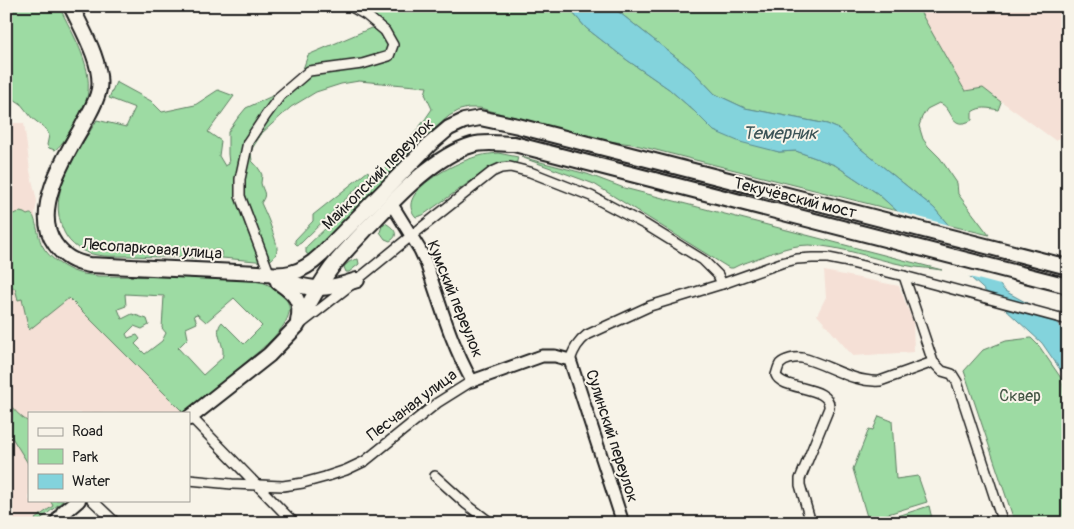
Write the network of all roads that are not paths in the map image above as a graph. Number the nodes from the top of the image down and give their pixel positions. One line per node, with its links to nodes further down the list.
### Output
1 (71, 6): 10 (main road, Лесопарковая улица)
2 (350, 6): 10 (street)
3 (518, 126): 7 (main road, Майкопский переулок); 8 (main road, Текучёвский мост)
4 (514, 144): 5 (main road, Майкопский переулок); 14 (main road, Текучёвский мост)
5 (391, 203): 6 (street, Кумский переулок); 9 (main road, Майкопский переулок)
6 (412, 236): 12 (street, Майкопский переулок); 13 (street, Майкопский переулок); 20 (street, Кумский переулок)
7 (319, 257): 9 (main road); 10 (main road, Майкопский переулок)
8 (1068, 267)
9 (327, 274): 12 (main road); 15 (main road, Майкопский переулок)
10 (270, 275): 15 (main road); 17 (main road)
11 (904, 276): 13 (street); 16 (street); 19 (street)
12 (357, 280): 15 (main road); 17 (street, Майкопский переулок)
13 (722, 284): 18 (street)
14 (1068, 286)
15 (318, 288): 17 (main road, Майкопский переулок)
16 (1068, 320)
17 (297, 326): 21 (main road, Майкопский переулок)
18 (570, 360): 20 (street, Песчаная улица); 31 (street, Сулинский переулок)
19 (932, 362): 32 (street); 33 (street)
20 (472, 381): 24 (street, Песчаная улица)
21 (190, 418): 24 (street)
22 (435, 476): 30 (street)
23 (190, 480): 24 (street, Песчаная улица)
24 (256, 485): 29 (street)
25 (76, 502): 27 (main road)
26 (94, 502): 28 (street)
27 (60, 517)
28 (116, 523)
29 (294, 523)
30 (491, 523)
31 (623, 523)
32 (811, 523)
33 (1004, 523)

